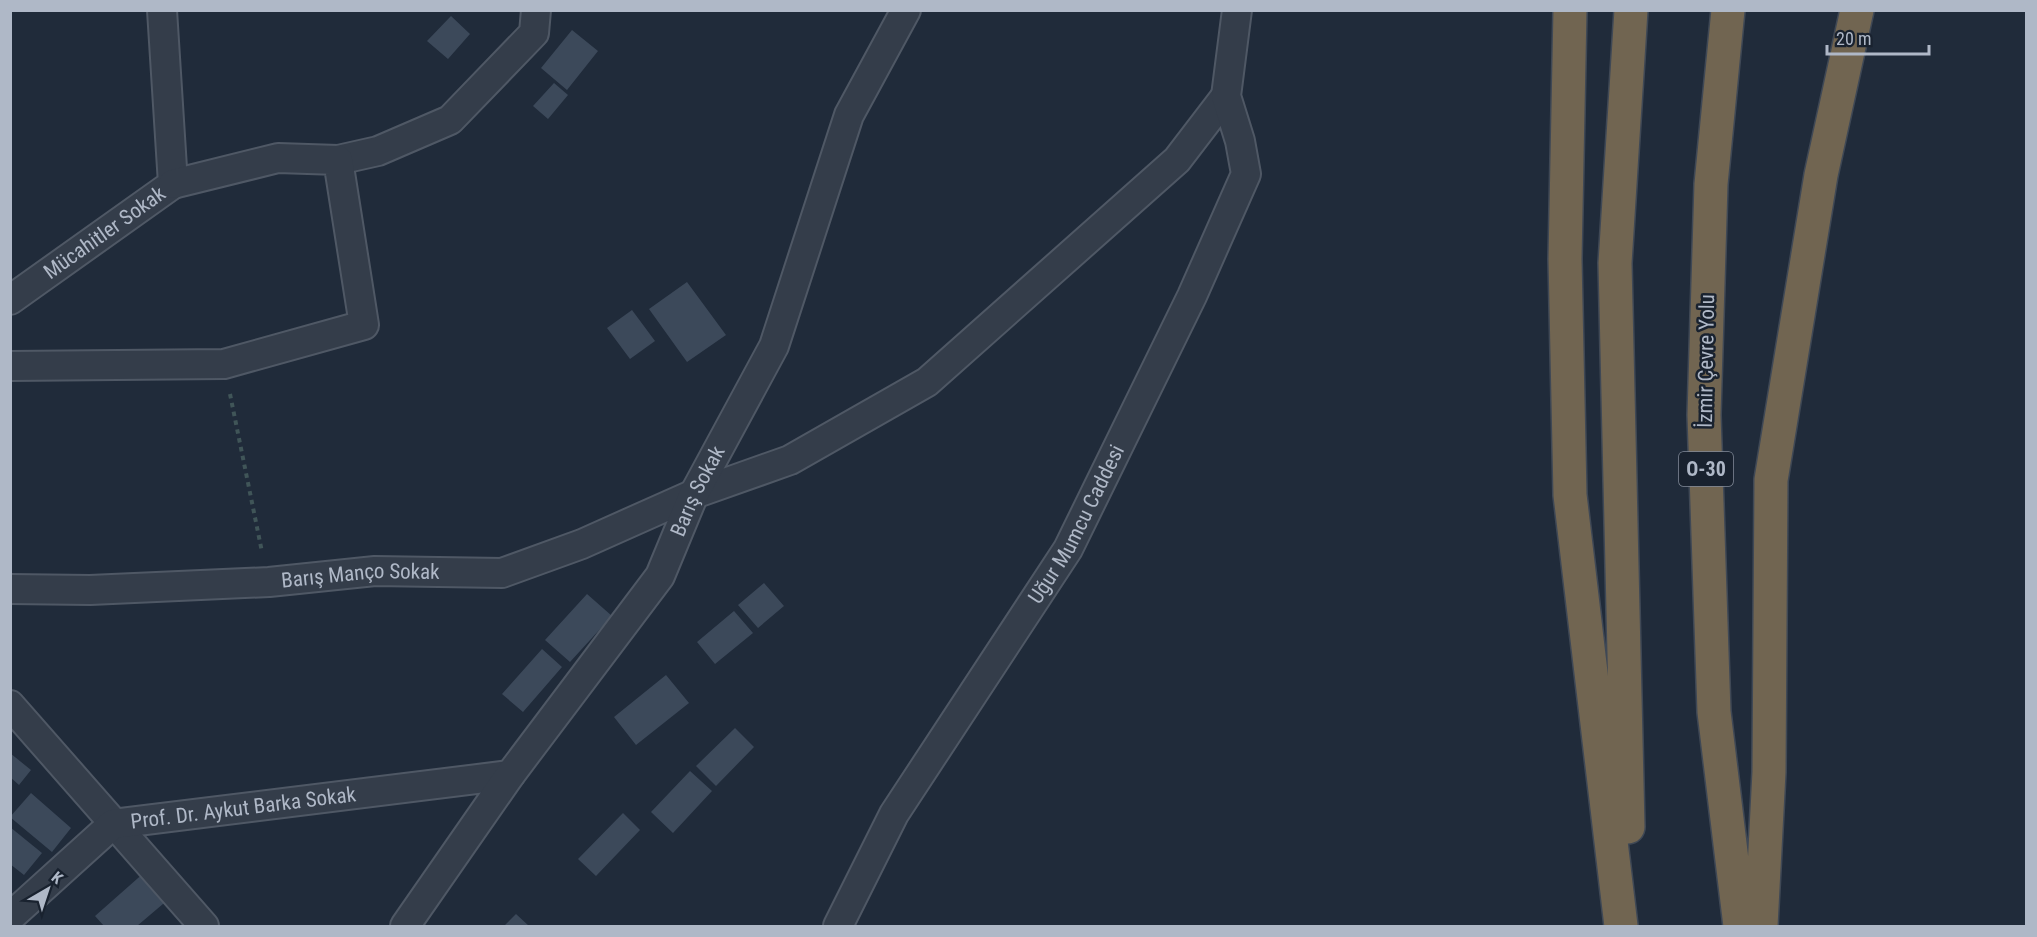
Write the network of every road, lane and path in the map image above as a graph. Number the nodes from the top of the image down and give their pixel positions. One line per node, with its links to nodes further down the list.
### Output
1 (162, 10): 11 (street, Mücahitler Sokak)
2 (536, 10): 10 (street)
3 (906, 10): 15 (street, Barış Sokak)
4 (1237, 10): 9 (street)
5 (1570, 10): 25 (highway)
6 (1631, 10): 26 (highway)
7 (1728, 10): 27 (highway, İzmir Çevre Yolu / O-30)
8 (1857, 10): 28 (highway)
9 (1226, 96): 15 (street, Barış Manço Sokak); 24 (street, Uğur Mumcu Caddesi)
10 (338, 160): 11 (street); 13 (street)
11 (173, 184): 12 (street, Mücahitler Sokak)
12 (10, 300)
13 (224, 364): 14 (street); 16 (path)
14 (10, 366)
15 (694, 494): 16 (street, Barış Manço Sokak); 19 (street, Barış Sokak)
16 (268, 582): 17 (street, Barış Manço Sokak)
17 (10, 589)
18 (10, 705): 20 (street)
19 (510, 775): 20 (street, Prof. Dr. Aykut Barka Sokak); 23 (street, Barış Sokak)
20 (113, 824): 21 (street, Prof. Dr. Aykut Barka Sokak); 22 (street)
21 (10, 917)
22 (204, 927)
23 (405, 927)
24 (838, 927)
25 (1621, 927)
26 (1631, 927)
27 (1740, 927)
28 (1761, 927)

